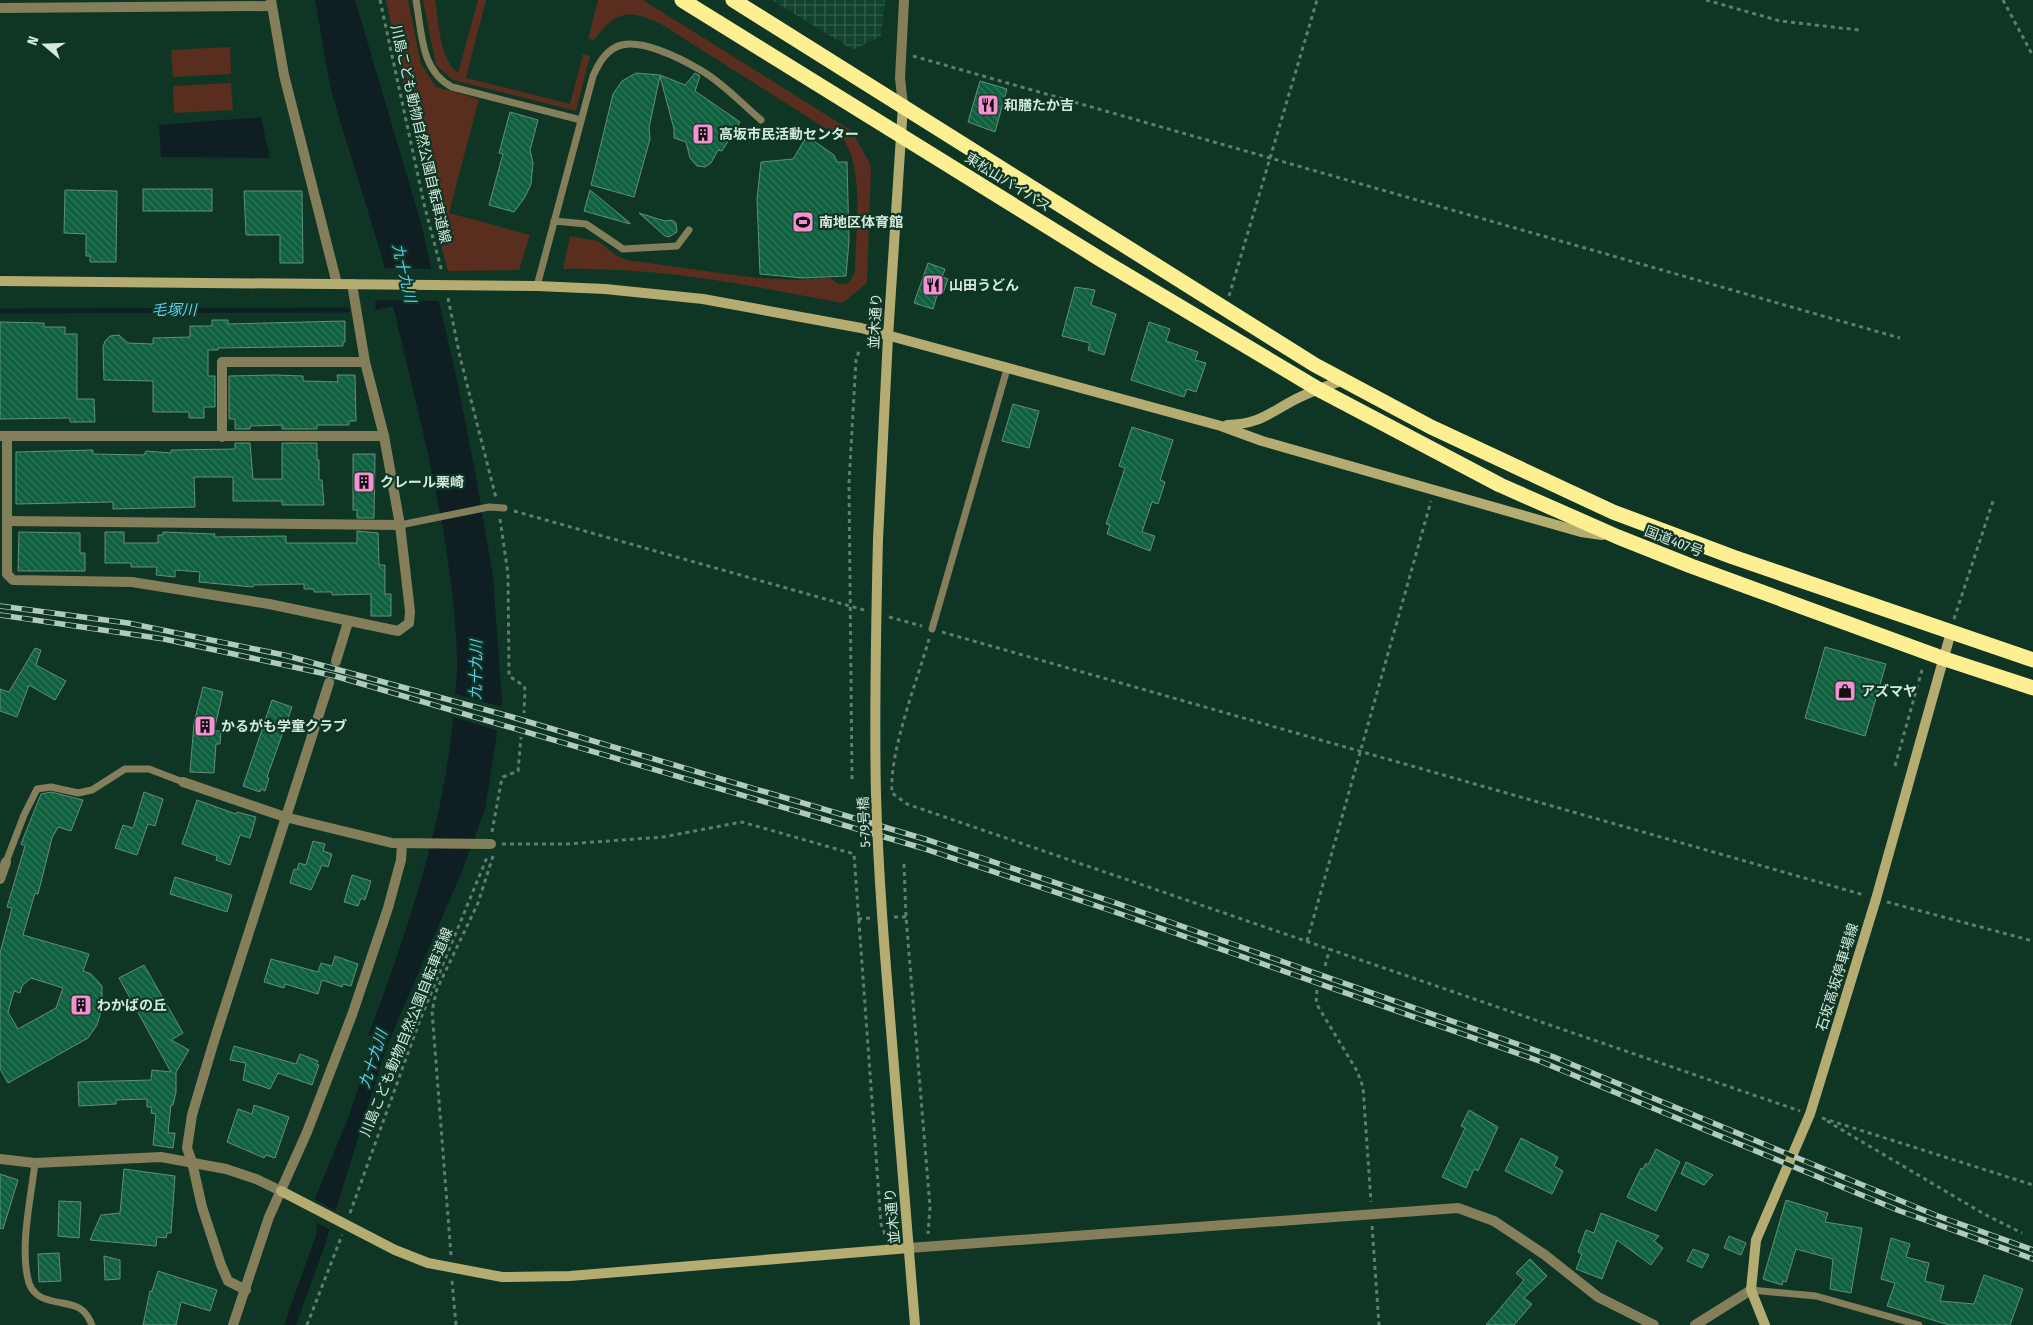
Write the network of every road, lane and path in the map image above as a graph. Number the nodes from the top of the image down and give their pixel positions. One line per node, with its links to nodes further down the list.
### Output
1 (380, 0): 22 (path, 川島こども動物自然公園自転車道線)
2 (416, 0): 16 (lane)
3 (682, 0): 18 (highway, 東松山バイパス)
4 (733, 0): 15 (highway, 東松山バイパス)
5 (904, 0): 13 (street)
6 (1316, 0): 19 (path)
7 (1706, 0): 12 (path)
8 (2003, 0): 14 (path)
9 (271, 3): 10 (street); 24 (street)
10 (202, 4): 11 (street)
11 (0, 8)
12 (1859, 30)
13 (900, 53): 15 (street); 19 (path)
14 (2033, 56)
15 (902, 105): 18 (street, 並木通り); 28 (highway, 東松山バイパス)
16 (581, 120): 17 (lane); 20 (lane)
17 (761, 120)
18 (900, 134): 29 (street, 並木通り); 35 (highway, 東松山バイパス)
19 (1271, 156): 28 (path); 30 (path)
20 (554, 221): 21 (lane); 26 (lane)
21 (688, 230)
22 (442, 272)
23 (0, 281): 24 (street)
24 (337, 284): 25 (street)
25 (352, 284): 26 (street); 32 (street)
26 (537, 286): 29 (street)
27 (448, 297): 40 (path)
28 (1224, 307): 34 (highway, 東松山バイパス)
29 (888, 337): 33 (street); 48 (street, 並木通り)
30 (1900, 338)
31 (860, 348): 49 (path)
32 (365, 362): 38 (street); 39 (street)
33 (1007, 369): 36 (street); 53 (lane)
34 (1341, 381): 35 (street); 54 (highway, 国道407号)
35 (1318, 389): 36 (street); 47 (highway, 国道407号)
36 (1221, 426): 47 (street)
37 (4, 436): 39 (street); 45 (street)
38 (384, 436): 39 (street); 46 (street)
39 (222, 437)
40 (496, 498)
41 (1993, 501): 54 (path)
42 (1429, 506): 63 (path)
43 (504, 508): 46 (lane); 49 (path)
44 (500, 518): 61 (path)
45 (6, 521): 46 (street); 52 (street)
46 (400, 525): 52 (street)
47 (1618, 537): 55 (highway, 国道407号)
48 (878, 539): 79 (street, 5-79号橋, bridge)
49 (851, 607): 50 (path); 65 (path)
50 (870, 612)
51 (879, 614): 53 (path)
52 (348, 622): 57 (street)
53 (932, 629): 63 (path); 74 (path)
54 (1951, 632): 55 (street, 石坂高坂停車場線); 56 (highway, 国道407号)
55 (1942, 658): 60 (highway, 国道407号); 73 (street, 石坂高坂停車場線)
56 (2033, 660)
57 (336, 661)
58 (1922, 670): 64 (path)
59 (329, 683): 67 (street)
60 (2033, 688)
61 (524, 713)
62 (522, 737): 69 (path, 川島こども動物自然公園自転車道線)
63 (1361, 752): 73 (path); 74 (path)
64 (1895, 766)
65 (852, 779)
66 (183, 782): 67 (street); 70 (lane)
67 (285, 817): 68 (street); 83 (street)
68 (406, 845): 69 (street); 86 (street)
69 (489, 845): 88 (path, 川島こども動物自然公園自転車道線); 93 (path); 94 (path)
70 (6, 862): 72 (street)
71 (904, 864): 91 (path)
72 (0, 879)
73 (1876, 898): 75 (path); 80 (street, 石坂高坂停車場線)
74 (1307, 941): 76 (path)
75 (2033, 941)
76 (1330, 948): 77 (path); 80 (path)
77 (1325, 966)
78 (1317, 990): 87 (path)
79 (897, 1104): 92 (street, 並木通り)
80 (1810, 1114): 81 (path); 96 (street, 石坂高坂停車場線)
81 (1822, 1118): 85 (path); 89 (path)
82 (0, 1160): 84 (street)
83 (192, 1162): 84 (street); 86 (street); 95 (street)
84 (35, 1163): 97 (lane)
85 (2033, 1185)
86 (283, 1193): 88 (street); 95 (street)
87 (1371, 1213): 91 (street); 102 (path); 103 (street)
88 (344, 1222): 94 (street)
89 (2022, 1233)
90 (340, 1239): 99 (path)
91 (925, 1247): 92 (street)
92 (909, 1248): 93 (street); 101 (street, 並木通り)
93 (890, 1250): 94 (street)
94 (452, 1268): 100 (path)
95 (246, 1290): 98 (street)
96 (1751, 1290): 104 (street); 105 (street, 石坂高坂停車場線); 106 (lane)
97 (92, 1325)
98 (233, 1325)
99 (306, 1325)
100 (456, 1325)
101 (915, 1325)
102 (1379, 1325)
103 (1654, 1325)
104 (1695, 1325)
105 (1764, 1325)
106 (1919, 1325)

